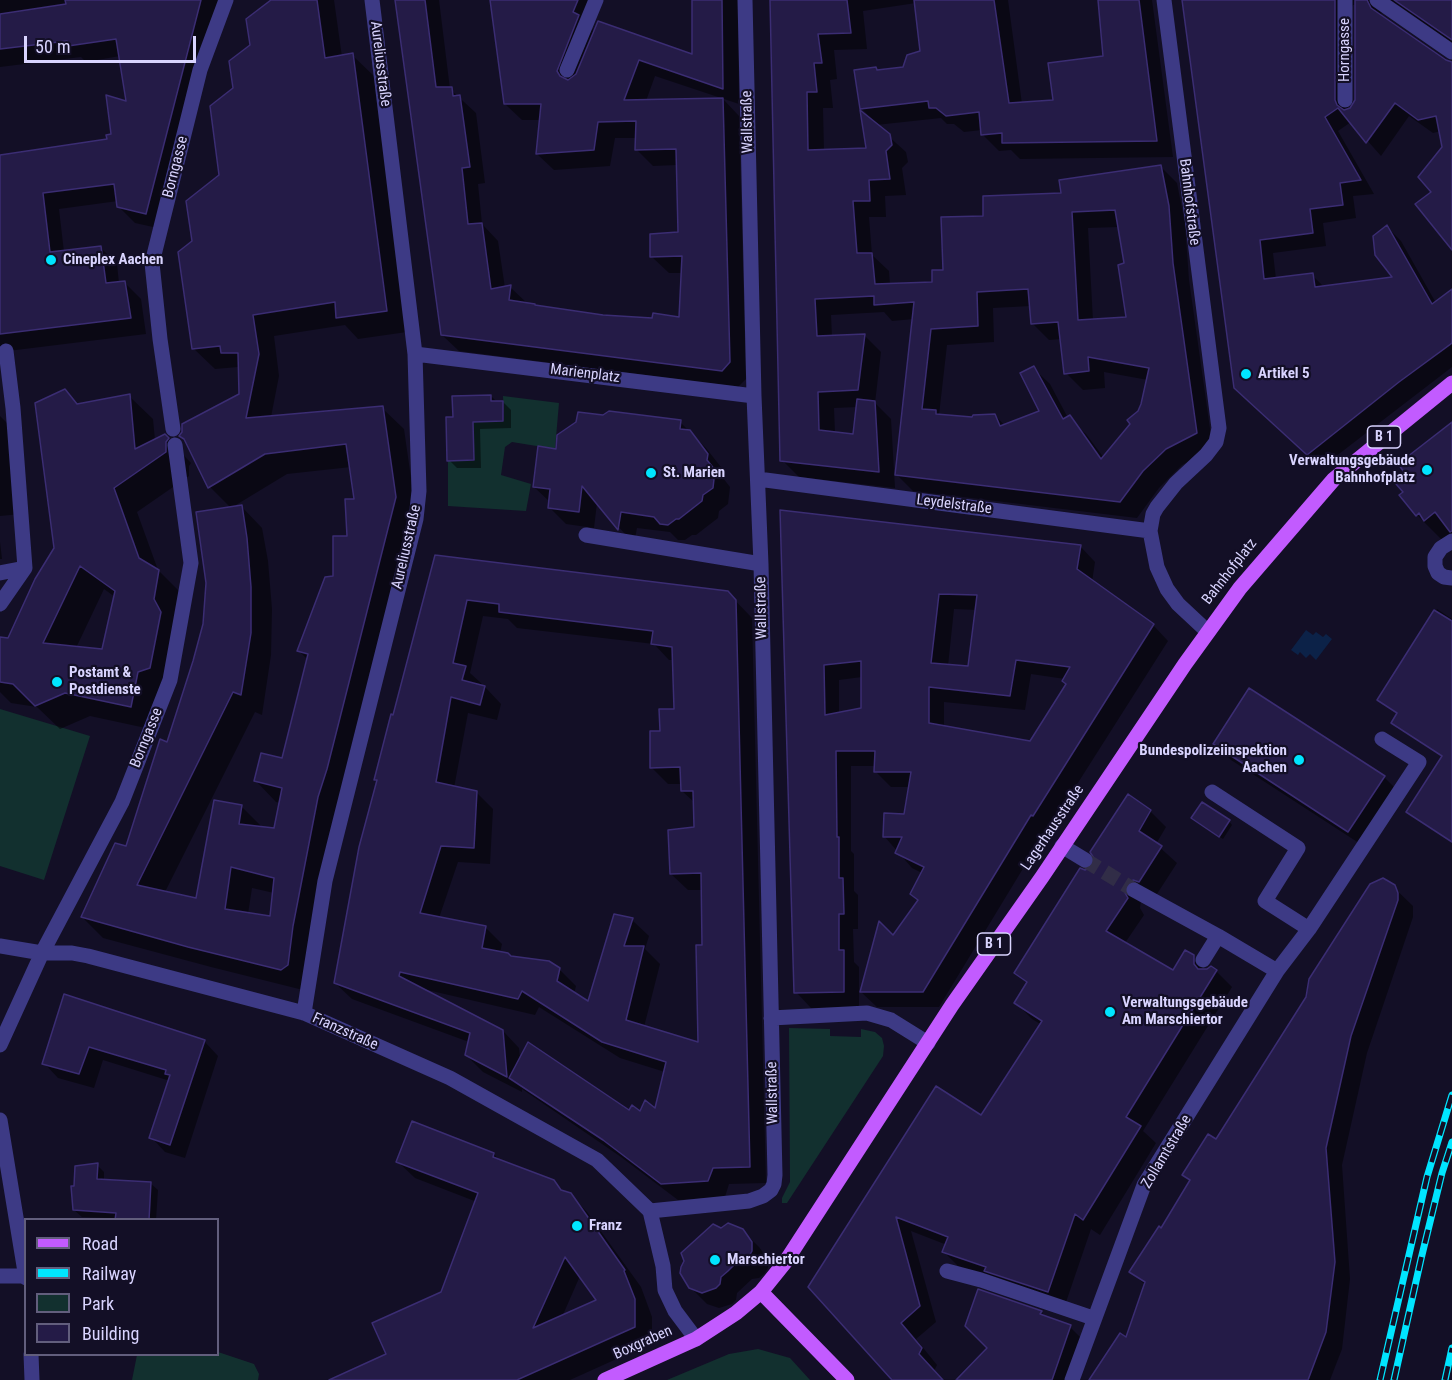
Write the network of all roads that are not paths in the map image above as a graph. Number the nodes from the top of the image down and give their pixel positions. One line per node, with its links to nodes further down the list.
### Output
1 (226, 0): 16 (street, Borngasse)
2 (372, 0): 12 (street, Aureliusstraße)
3 (596, 0): 9 (street)
4 (745, 0): 14 (street, Wallstraße)
5 (1164, 0): 15 (street, Bahnhofstraße)
6 (1345, 0): 10 (street, Horngasse)
7 (1377, 0): 8 (street)
8 (1452, 52)
9 (567, 70)
10 (1345, 100)
11 (6, 351): 23 (street)
12 (415, 354): 14 (street, Marienplatz); 39 (street, Aureliusstraße)
13 (1452, 383): 27 (main road, Bahnhofplatz / B 1)
14 (754, 396): 18 (street, Wallstraße)
15 (1215, 404): 19 (street, Bahnhofplatz)
16 (173, 429)
17 (175, 445): 36 (street, Borngasse)
18 (758, 479): 19 (street, Leydelstraße); 22 (street, Wallstraße)
19 (1150, 531): 27 (street, Bahnhofplatz)
20 (586, 535): 22 (street)
21 (1452, 541): 25 (street)
22 (761, 564): 40 (street, Wallstraße)
23 (25, 568): 24 (street); 26 (street)
24 (0, 573)
25 (1452, 578)
26 (0, 604)
27 (1208, 632): 30 (main road, Lagerhausstraße / B 1)
28 (1382, 739): 33 (street, Zollamtstraße)
29 (1212, 792): 33 (street)
30 (1062, 846): 31 (street); 41 (main road, Lagerhausstraße / B 1)
31 (1084, 860)
32 (1134, 890): 34 (street)
33 (1313, 923): 38 (street, Zollamtstraße)
34 (1218, 936): 37 (street); 38 (street)
35 (0, 946): 36 (street, Franzstraße)
36 (42, 953): 39 (street, Franzstraße); 42 (street, Borngasse)
37 (1203, 960)
38 (1277, 971): 50 (street, Zollamtstraße)
39 (304, 1013): 44 (street, Franzstraße)
40 (771, 1018): 41 (street); 44 (street, Wallstraße)
41 (928, 1043): 49 (main road, Lagerhausstraße / B 1)
42 (0, 1045)
43 (0, 1120): 45 (street)
44 (650, 1211): 51 (street)
45 (24, 1271)
46 (947, 1271): 50 (street)
47 (0, 1276): 48 (street)
48 (24, 1277)
49 (761, 1292): 51 (main road, Lagerhausstraße / B 1); 55 (main road)
50 (1094, 1318): 56 (street, Zollamtstraße)
51 (696, 1340): 54 (main road, Boxgraben / B 1)
52 (32, 1356): 53 (street)
53 (32, 1380)
54 (604, 1380)
55 (847, 1380)
56 (1072, 1380)

